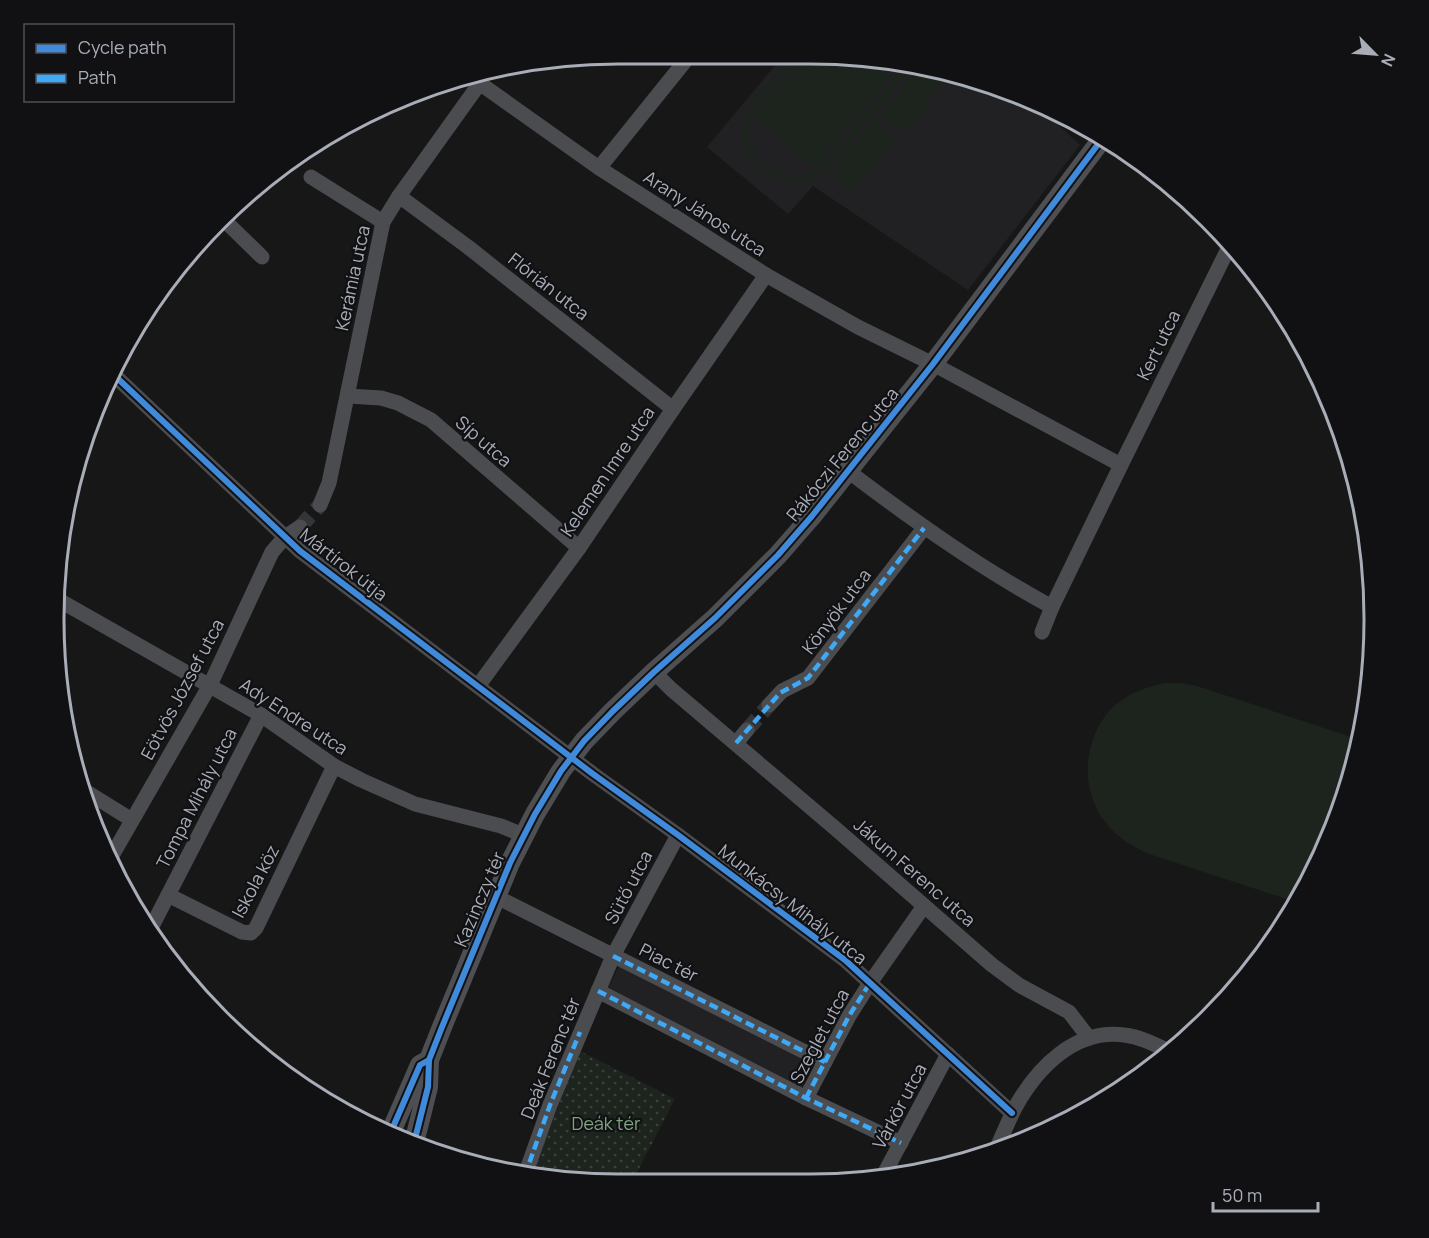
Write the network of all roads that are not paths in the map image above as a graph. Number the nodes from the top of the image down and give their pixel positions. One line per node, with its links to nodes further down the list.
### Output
1 (677, 64): 5 (street)
2 (479, 82): 5 (street, Arany János utca)
3 (471, 84): 7 (street, Kerámia utca)
4 (1097, 145): 13 (main road, Rákóczi Ferenc utca)
5 (599, 168): 12 (street, Arany János utca)
6 (310, 177): 8 (street)
7 (399, 196): 8 (street, Kerámia utca); 16 (street, Flórián utca)
8 (383, 222): 15 (street, Kerámia utca)
9 (229, 225): 11 (street)
10 (1226, 252): 17 (street, Kert utca)
11 (262, 257)
12 (765, 275): 13 (street, Arany János utca); 16 (street, Kelemen Imre utca)
13 (933, 364): 17 (street); 18 (main road, Rákóczi Ferenc utca)
14 (119, 380): 22 (street, Mártírok útja)
15 (351, 395): 19 (street, Kerámia utca); 23 (street, Síp utca)
16 (673, 409): 23 (street, Kelemen Imre utca)
17 (1120, 465): 25 (street, Kert utca)
18 (848, 471): 21 (street); 27 (main road, Rákóczi Ferenc utca)
19 (320, 505)
20 (300, 527): 22 (street)
21 (924, 528): 25 (street); 30 (street, Könyök utca)
22 (285, 537): 28 (street, Eötvös József utca); 29 (street, Mártírok útja)
23 (579, 548): 29 (street, Kelemen Imre utca)
24 (65, 603): 28 (street, Ady Endre utca)
25 (1052, 607): 26 (street, Kert utca)
26 (1042, 632)
27 (654, 672): 33 (street, Jákum Ferenc utca); 34 (main road, Rákóczi Ferenc utca)
28 (210, 685): 31 (street, Ady Endre utca); 37 (street, Eötvös József utca)
29 (478, 686): 34 (street, Mártírok útja)
30 (769, 705)
31 (261, 715): 35 (street, Ady Endre utca); 41 (street, Tompa Mihály utca)
32 (747, 730): 33 (street)
33 (736, 743): 43 (street, Jákum Ferenc utca)
34 (571, 758): 38 (main road, Kazinczy tér); 39 (street, Munkácsy Mihály utca)
35 (334, 766): 38 (street, Ady Endre utca); 41 (street, Iskola köz)
36 (94, 796): 37 (street)
37 (132, 820): 40 (street, Eötvös József utca)
38 (523, 835): 42 (main road, Kazinczy tér)
39 (678, 835): 45 (street, Sütő utca); 46 (street, Munkácsy Mihály utca)
40 (115, 849)
41 (168, 895): 44 (street, Tompa Mihály utca)
42 (495, 896): 45 (street, Piac tér); 51 (main road, Kazinczy tér)
43 (924, 906): 46 (street, Szeglet utca); 48 (street, Jákum Ferenc utca)
44 (154, 921)
45 (613, 956): 47 (street, Deák Ferenc tér); 52 (street, Piac tér)
46 (870, 983): 50 (street, Munkácsy Mihály utca); 52 (street, Szeglet utca)
47 (598, 991): 53 (street); 59 (street, Deák Ferenc tér)
48 (1089, 1038): 49 (street); 54 (street)
49 (1162, 1048)
50 (948, 1054): 54 (street, Munkácsy Mihály utca); 58 (street, Várkör utca)
51 (429, 1060): 55 (main road, Kazinczy tér); 56 (main road, Kazinczy tér)
52 (825, 1062): 53 (street, Szeglet utca)
53 (806, 1098): 58 (street, Szeglet utca)
54 (1012, 1113): 57 (street)
55 (394, 1125)
56 (416, 1134)
57 (1001, 1139)
58 (901, 1143): 60 (street, Várkör utca)
59 (528, 1166)
60 (887, 1168)

